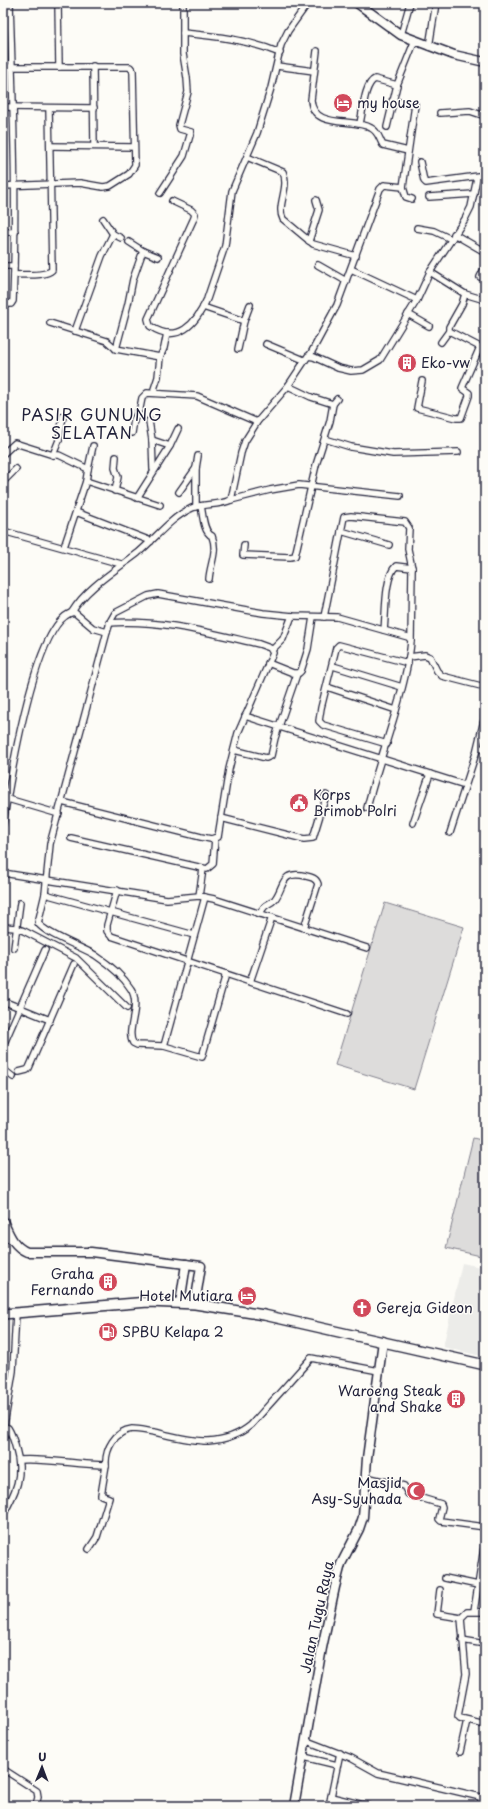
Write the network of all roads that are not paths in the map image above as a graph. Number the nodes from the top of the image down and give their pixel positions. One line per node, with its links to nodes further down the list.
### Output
1 (10, 3): 18 (street)
2 (58, 3): 19 (street)
3 (182, 3): 8 (street)
4 (308, 3): 13 (street)
5 (357, 3): 9 (street)
6 (410, 3): 9 (street)
7 (436, 3): 11 (street)
8 (183, 33): 13 (street); 43 (street)
9 (400, 35): 10 (street)
10 (415, 40): 11 (street); 21 (street)
11 (429, 47): 14 (street)
12 (317, 52): 20 (street)
13 (280, 53): 16 (street)
14 (485, 62)
15 (93, 66): 19 (street); 26 (street); 33 (street)
16 (277, 66): 20 (street); 35 (street)
17 (3, 67): 18 (street)
18 (12, 67): 19 (street); 23 (street)
19 (59, 67)
20 (314, 72): 29 (street)
21 (396, 85): 22 (street); 29 (street)
22 (392, 101): 30 (street); 34 (street)
23 (13, 107): 24 (street); 25 (street); 40 (street)
24 (3, 108)
25 (49, 108): 26 (street); 31 (street)
26 (94, 108): 32 (street)
27 (440, 113): 28 (street)
28 (485, 116)
29 (360, 123): 34 (street)
30 (387, 127)
31 (50, 146): 32 (street); 39 (street)
32 (94, 146): 33 (street)
33 (134, 146): 39 (street)
34 (408, 151): 42 (street)
35 (247, 157): 56 (street); 76 (street)
36 (420, 162): 38 (street)
37 (485, 174): 38 (street)
38 (478, 176): 44 (street)
39 (51, 183): 40 (street); 68 (street)
40 (14, 185): 41 (street); 52 (street)
41 (3, 186)
42 (403, 187): 46 (street); 60 (street)
43 (160, 193)
44 (474, 194): 45 (street); 54 (street)
45 (429, 197)
46 (412, 199)
47 (316, 200): 56 (street)
48 (172, 201): 83 (street)
49 (103, 219): 53 (street)
50 (417, 228): 54 (street)
51 (3, 232): 52 (street)
52 (15, 232): 63 (street)
53 (113, 234): 55 (street); 81 (street)
54 (452, 237): 59 (street); 67 (street)
55 (121, 238)
56 (309, 241): 60 (street)
57 (129, 242): 58 (street)
58 (143, 251): 61 (street); 87 (street)
59 (485, 252)
60 (356, 256): 66 (street)
61 (158, 257)
62 (3, 266): 63 (street)
63 (14, 266): 68 (street)
64 (318, 266): 70 (street)
65 (485, 267): 69 (street)
66 (351, 269): 70 (street); 72 (street)
67 (430, 272): 71 (street); 72 (street)
68 (14, 275): 74 (street)
69 (480, 277)
70 (346, 281): 89 (street)
71 (465, 294): 73 (street); 82 (street)
72 (416, 300): 77 (street)
73 (485, 300)
74 (3, 304)
75 (250, 306): 78 (street)
76 (203, 307): 78 (street); 83 (street)
77 (408, 314): 80 (street); 89 (street)
78 (244, 321): 88 (street)
79 (50, 323): 81 (street)
80 (429, 326)
81 (75, 331): 87 (street)
82 (449, 331): 84 (street); 86 (street)
83 (167, 333): 90 (street)
84 (441, 342)
85 (266, 344): 91 (street)
86 (482, 348): 92 (street)
87 (116, 349): 90 (street)
88 (238, 349)
89 (310, 355): 91 (street)
90 (160, 357): 94 (street)
91 (304, 360): 93 (street)
92 (422, 382)
93 (288, 386): 97 (street); 100 (street)
94 (155, 393): 97 (street); 99 (street)
95 (63, 416): 106 (street)
96 (149, 421): 101 (street)
97 (257, 422): 120 (street)
98 (178, 429): 103 (street)
99 (132, 433)
100 (325, 439): 104 (street); 115 (street)
101 (152, 440): 103 (street); 112 (street)
102 (93, 446): 111 (street)
103 (170, 446): 112 (street)
104 (458, 452)
105 (3, 454): 106 (street)
106 (53, 455): 111 (street)
107 (198, 456): 109 (street)
108 (116, 457): 116 (street)
109 (196, 468): 117 (street); 122 (street)
110 (16, 469): 114 (street)
111 (88, 469): 113 (street)
112 (154, 469): 119 (street)
113 (86, 481): 116 (street); 123 (street)
114 (3, 482)
115 (311, 486): 118 (street); 120 (street); 127 (street)
116 (115, 491): 119 (street)
117 (179, 492)
118 (400, 496)
119 (137, 498): 121 (street)
120 (231, 500): 122 (street)
121 (160, 505)
122 (198, 506): 126 (street); 132 (street)
123 (76, 512): 126 (street); 129 (street)
124 (3, 531): 129 (street)
125 (341, 531): 128 (street); 131 (street); 136 (street)
126 (151, 540): 130 (street)
127 (244, 545)
128 (389, 545)
129 (64, 547): 130 (street)
130 (121, 564): 133 (street)
131 (412, 568): 138 (street); 140 (street)
132 (209, 579)
133 (72, 612): 139 (street); 162 (street)
134 (292, 616): 135 (street); 137 (street); 141 (street)
135 (313, 617): 136 (street); 146 (street)
136 (324, 617): 138 (street)
137 (109, 623): 139 (street); 141 (street)
138 (384, 630): 140 (street)
139 (107, 632): 163 (street)
140 (411, 640): 142 (street)
141 (272, 650): 143 (street)
142 (409, 657): 144 (street); 149 (street)
143 (268, 663): 146 (street); 152 (street)
144 (408, 663): 145 (street); 148 (street)
145 (333, 666): 147 (street); 148 (street)
146 (297, 674): 153 (street)
147 (327, 687): 151 (street); 154 (street)
148 (402, 687): 151 (street)
149 (485, 689)
150 (485, 702): 155 (street)
151 (396, 710): 154 (street)
152 (245, 716): 153 (street); 156 (street)
153 (278, 728): 156 (street); 158 (street)
154 (387, 744): 158 (street)
155 (478, 747): 157 (street); 160 (street)
156 (234, 750): 166 (street)
157 (485, 750)
158 (381, 760): 159 (street); 164 (street)
159 (430, 774): 160 (street); 167 (street)
160 (465, 785): 169 (street)
161 (326, 795): 166 (street)
162 (8, 799): 165 (street); 168 (street)
163 (62, 802): 165 (street); 171 (street)
164 (367, 808)
165 (58, 814): 174 (street)
166 (222, 818): 171 (street)
167 (413, 823)
168 (3, 824)
169 (450, 833)
170 (71, 838): 172 (street)
171 (215, 838): 172 (street)
172 (203, 869): 177 (street)
173 (3, 873): 174 (street)
174 (46, 880): 175 (street); 176 (street)
175 (117, 890): 177 (street); 179 (street)
176 (45, 894): 179 (street); 199 (street)
177 (202, 897): 180 (street); 185 (street)
178 (20, 903): 183 (street)
179 (111, 911): 185 (street); 189 (street)
180 (260, 914): 181 (street); 184 (street)
181 (272, 917): 184 (street); 192 (street)
182 (3, 927): 183 (street)
183 (16, 928): 186 (street); 195 (street)
184 (304, 928): 187 (street)
185 (194, 935): 189 (street)
186 (14, 948)
187 (367, 948)
188 (45, 950): 194 (street)
189 (188, 961): 191 (street); 199 (street)
190 (74, 964): 197 (street)
191 (226, 974): 192 (street); 199 (street)
192 (250, 982): 196 (street)
193 (3, 1001): 194 (street)
194 (19, 1008): 197 (street); 198 (street)
195 (127, 1008)
196 (347, 1014)
197 (50, 1020): 201 (street)
198 (3, 1046)
199 (164, 1046)
200 (3, 1069): 202 (street)
201 (19, 1072)
202 (12, 1077)
203 (3, 1221): 204 (street)
204 (7, 1239): 205 (street)
205 (186, 1264): 206 (street); 207 (street)
206 (180, 1303): 207 (main road); 208 (main road)
207 (195, 1304): 210 (main road)
208 (16, 1313): 209 (main road); 213 (street)
209 (3, 1314)
210 (383, 1341): 211 (main road); 212 (street, Jalan Tugu Raya)
211 (485, 1365)
212 (379, 1371): 215 (street); 216 (street, Jalan Tugu Raya)
213 (4, 1427): 214 (street)
214 (19, 1460): 215 (street); 217 (street)
215 (106, 1465): 220 (street)
216 (366, 1477): 218 (street); 231 (street, Jalan Tugu Raya)
217 (3, 1515)
218 (485, 1527)
219 (485, 1541): 222 (street)
220 (89, 1549)
221 (445, 1578): 222 (street)
222 (478, 1585): 224 (street)
223 (440, 1590): 226 (street)
224 (474, 1611): 225 (street); 226 (street)
225 (485, 1612)
226 (460, 1618): 227 (street)
227 (462, 1640): 228 (street); 229 (street)
228 (485, 1644)
229 (467, 1720): 230 (street); 232 (street)
230 (485, 1724)
231 (309, 1742): 233 (street); 234 (street, Jalan Tugu Raya)
232 (460, 1752)
233 (340, 1753): 235 (street); 238 (street)
234 (304, 1757): 235 (street); 240 (street, Jalan Tugu Raya)
235 (338, 1765): 237 (street)
236 (3, 1769): 239 (street)
237 (331, 1797): 241 (street); 242 (street)
238 (484, 1798): 243 (street)
239 (36, 1806)
240 (294, 1806)
241 (329, 1806)
242 (368, 1806)
243 (480, 1806)

